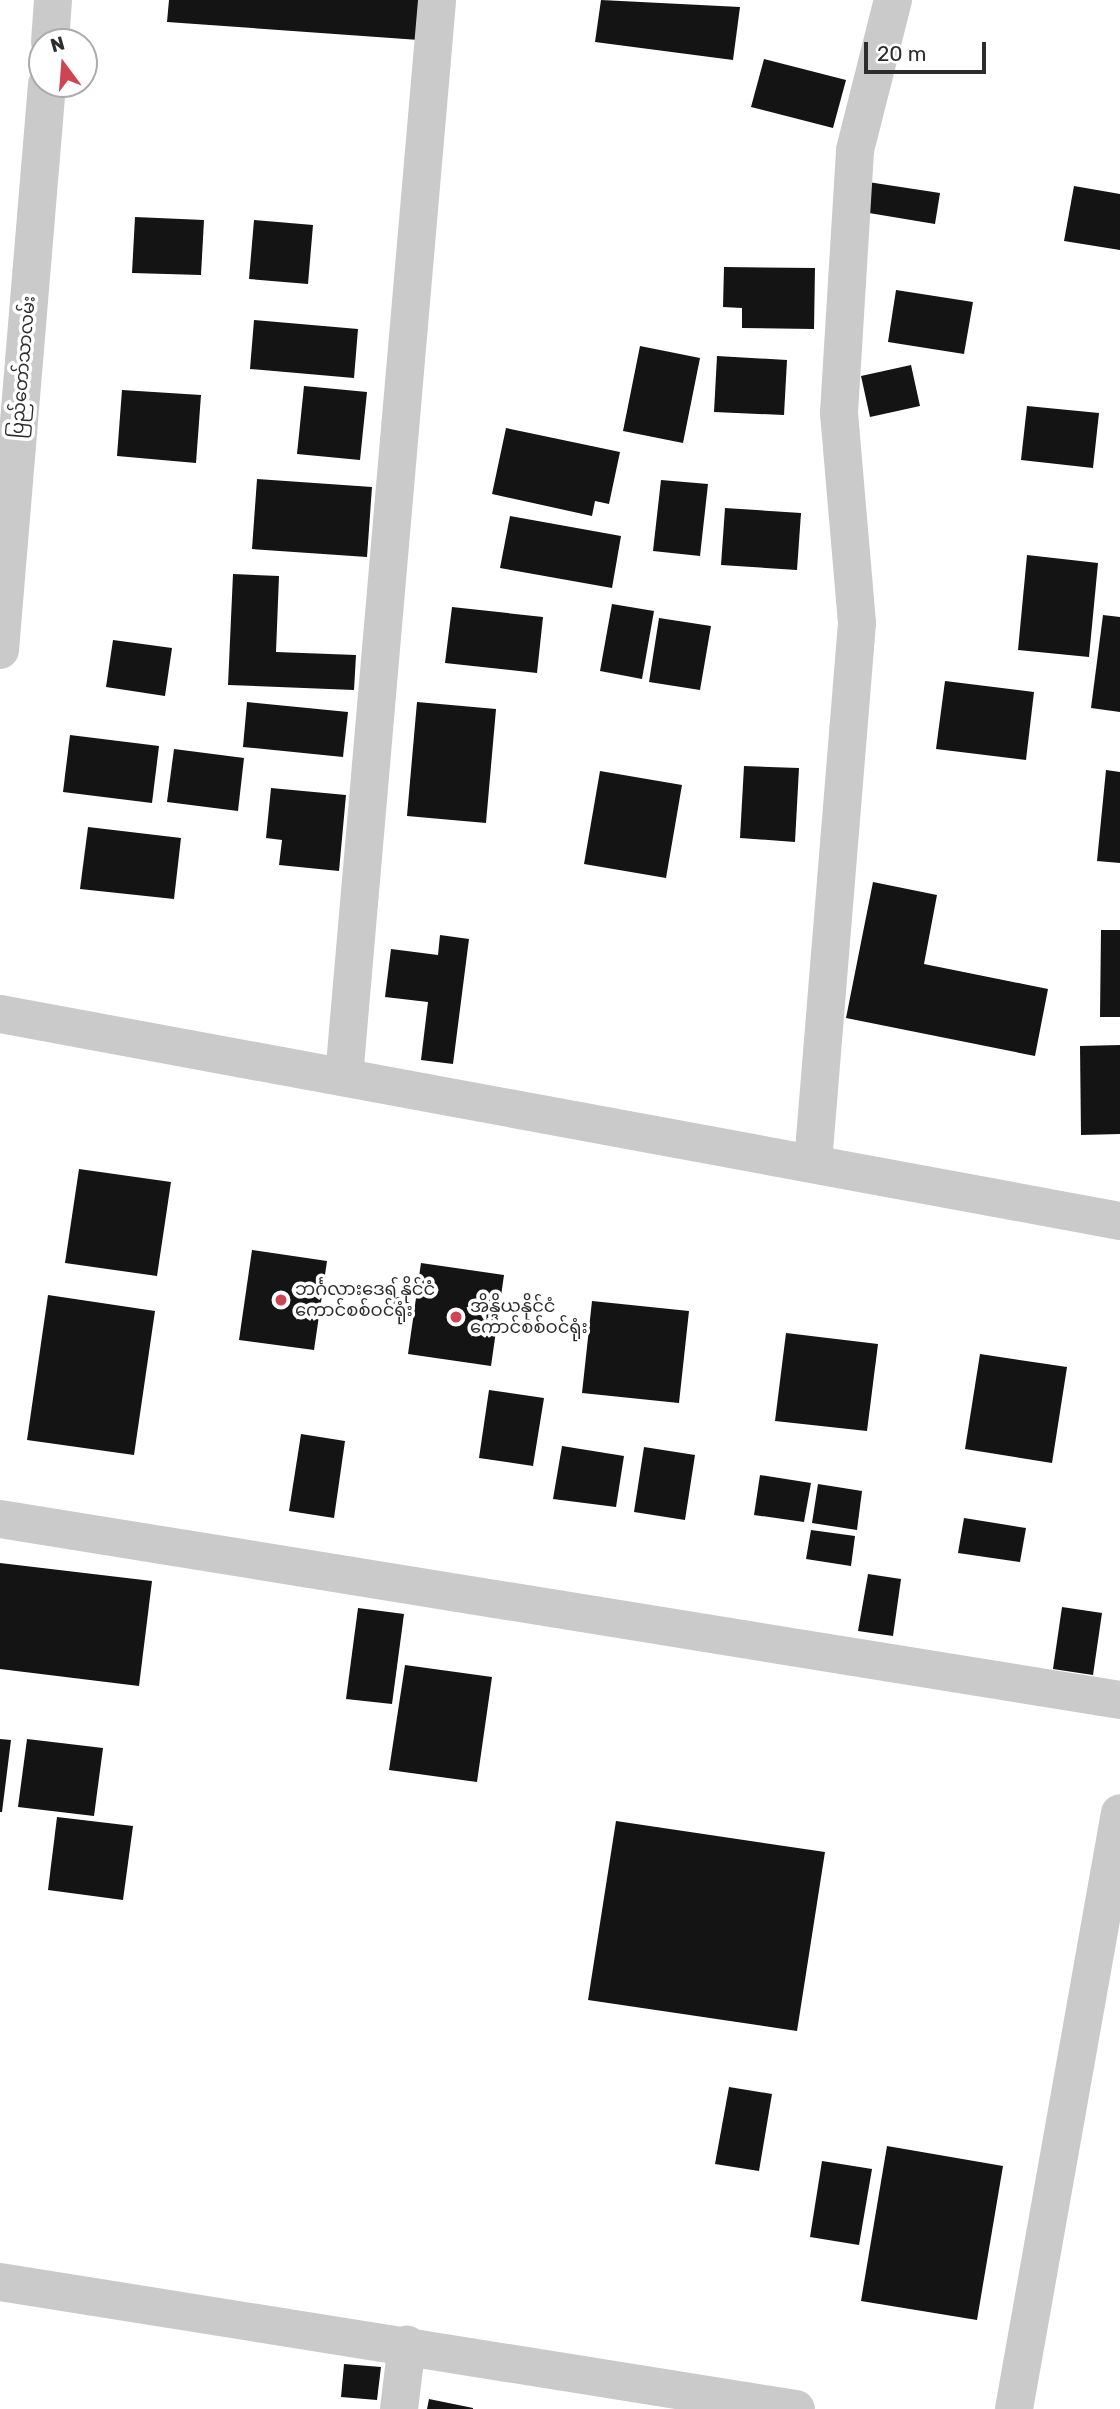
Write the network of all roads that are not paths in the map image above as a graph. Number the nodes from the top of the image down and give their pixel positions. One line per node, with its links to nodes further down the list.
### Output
1 (53, 0): 4 (street)
2 (438, 0): 8 (street)
3 (893, 0): 9 (street)
4 (51, 28)
5 (46, 98): 6 (street, ပြည်တော်သာလမ်း)
6 (0, 650)
7 (0, 1014): 8 (street)
8 (344, 1077): 9 (street)
9 (813, 1163): 10 (street)
10 (1120, 1221)
11 (0, 1519): 12 (street)
12 (1120, 1700)
13 (1120, 1813): 18 (street)
14 (0, 2282): 15 (street)
15 (407, 2344): 16 (street); 17 (street)
16 (399, 2409)
17 (796, 2409)
18 (1014, 2409)

